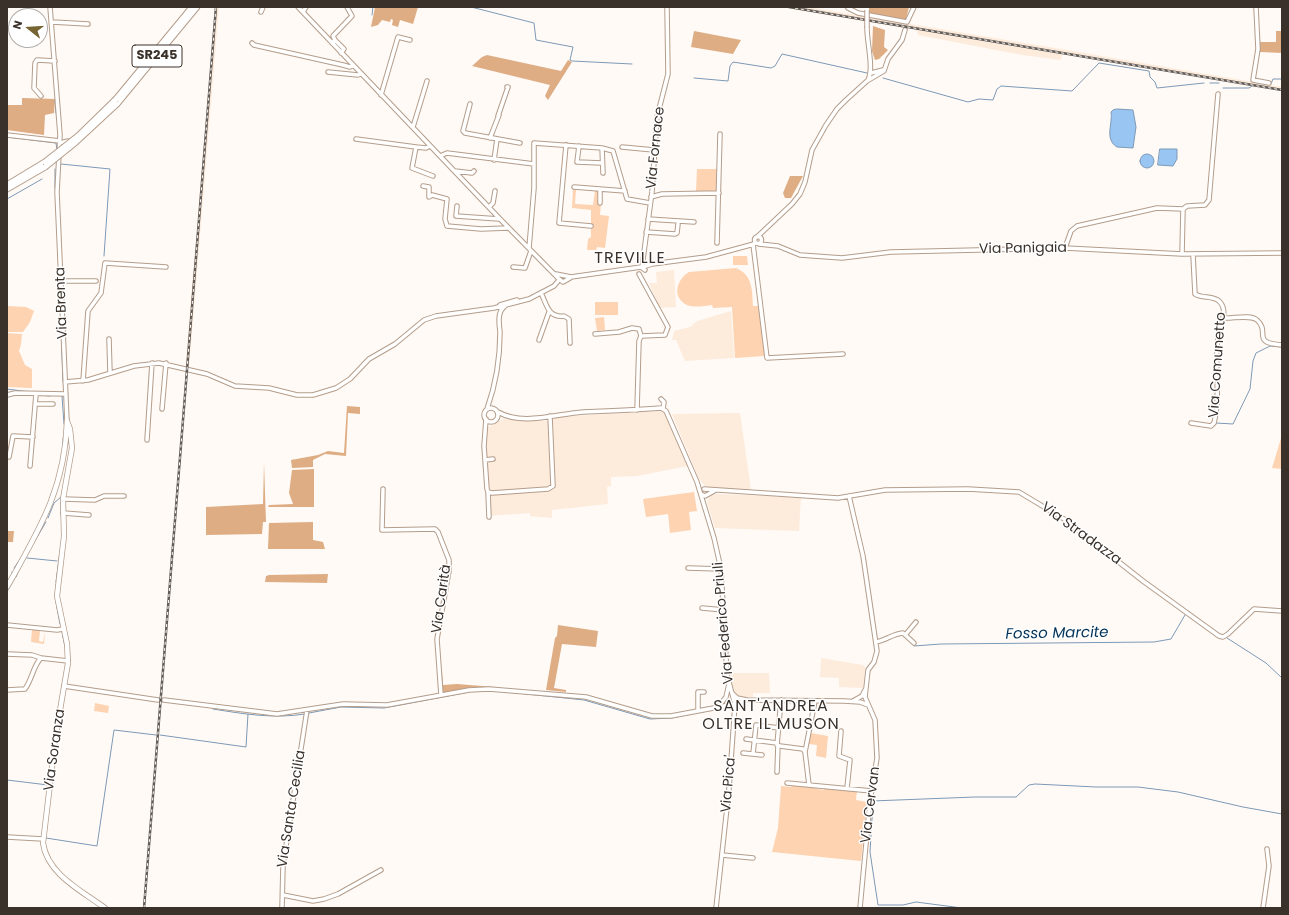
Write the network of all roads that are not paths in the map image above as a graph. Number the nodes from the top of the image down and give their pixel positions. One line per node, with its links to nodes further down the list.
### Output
1 (50, 7): 15 (street, Via Brenta)
2 (192, 7): 35 (highway, SR245)
3 (197, 7): 35 (highway, SR245)
4 (263, 7): 13 (street)
5 (298, 7): 14 (street)
6 (306, 7): 14 (street)
7 (347, 7): 19 (street)
8 (667, 7): 52 (street, Via Fornace)
9 (914, 7): 11 (street)
10 (1256, 7): 30 (street)
11 (848, 8)
12 (867, 9): 23 (street, bridge)
13 (261, 12)
14 (303, 12): 19 (street)
15 (52, 22): 16 (street); 21 (street, Via Brenta)
16 (88, 24)
17 (905, 30): 27 (street)
18 (410, 40): 33 (street)
19 (333, 41): 22 (street)
20 (252, 43): 22 (street)
21 (55, 61): 34 (street); 44 (street, Via Brenta)
22 (353, 65): 25 (street)
23 (871, 67): 26 (street); 27 (street)
24 (328, 72): 25 (street)
25 (361, 73): 33 (street)
26 (870, 74): 27 (street); 29 (street)
27 (875, 74): 29 (street)
28 (427, 81): 37 (street)
29 (867, 81): 87 (street)
30 (1269, 84)
31 (507, 87): 40 (street)
32 (1218, 94): 79 (street)
33 (381, 95): 37 (street)
34 (41, 96)
35 (116, 102): 58 (highway, SR245, bridge)
36 (470, 104): 40 (street)
37 (413, 127): 47 (street)
38 (720, 134): 73 (street)
39 (7, 135): 44 (street)
40 (490, 138): 42 (street)
41 (356, 139): 49 (street)
42 (497, 139): 45 (street); 55 (street)
43 (68, 141): 44 (street)
44 (60, 142): 103 (street, Via Brenta)
45 (520, 143)
46 (566, 145): 48 (street); 59 (street); 84 (street)
47 (430, 146): 49 (street); 54 (street)
48 (579, 146): 51 (street); 57 (street)
49 (416, 147): 63 (street)
50 (622, 147): 52 (street)
51 (602, 148): 57 (street); 70 (street)
52 (654, 150): 71 (street, Via Fornace)
53 (450, 154): 54 (street); 55 (street); 56 (street)
54 (440, 156): 56 (street)
55 (494, 160): 59 (street)
56 (444, 161): 60 (street)
57 (602, 163): 62 (street)
58 (45, 164): 64 (highway, SR245); 67 (highway, SR245)
59 (534, 164): 93 (street)
60 (454, 171): 61 (street); 78 (street)
61 (474, 171)
62 (603, 173)
63 (433, 176)
64 (7, 185)
65 (423, 186): 85 (street)
66 (574, 187): 68 (street)
67 (7, 189)
68 (600, 190): 70 (street); 75 (street)
69 (495, 191): 78 (street)
70 (625, 191): 76 (street)
71 (652, 192): 72 (street); 74 (street, Via Fornace)
72 (662, 194): 73 (street); 74 (street)
73 (719, 194): 88 (street)
74 (651, 198): 76 (street, Via Fornace)
75 (600, 203)
76 (650, 203): 81 (street, Via Fornace)
77 (456, 206): 80 (street)
78 (488, 207): 80 (street)
79 (1183, 209): 92 (street); 95 (street)
80 (500, 219): 85 (street)
81 (648, 219): 82 (street); 86 (street, Via Fornace)
82 (694, 222)
83 (678, 224): 86 (street)
84 (591, 226)
85 (508, 228): 93 (street)
86 (646, 232): 99 (street, Via Fornace)
87 (758, 239): 89 (street); 90 (street); 91 (street)
88 (718, 243)
89 (746, 244): 90 (street, Via Panigaia); 99 (street)
90 (756, 244): 91 (street, Via Panigaia); 118 (street)
91 (766, 244): 92 (street, Via Panigaia)
92 (1065, 248): 95 (street, Via Panigaia)
93 (530, 249): 98 (street); 102 (street)
94 (1282, 253): 96 (street, Via Panigaia)
95 (1182, 254): 96 (street, Via Panigaia)
96 (1193, 255): 111 (street, Via Comunetto)
97 (166, 267): 122 (street)
98 (512, 267)
99 (643, 269): 100 (street); 101 (street); 101 (street); 105 (street)
100 (626, 270): 101 (street); 102 (street)
101 (638, 273): 105 (street)
102 (562, 279): 106 (street)
103 (61, 281): 104 (street); 123 (street, Via Brenta)
104 (96, 281)
105 (646, 284): 113 (street)
106 (540, 293): 107 (street); 110 (street)
107 (506, 304): 108 (street); 109 (street)
108 (491, 308): 109 (street); 120 (street)
109 (498, 309): 127 (street)
110 (549, 312): 115 (street); 116 (street)
111 (1223, 318): 117 (street); 142 (street, Via Comunetto)
112 (595, 334): 113 (street)
113 (641, 336): 135 (street)
114 (109, 339): 121 (street)
115 (539, 340)
116 (570, 343)
117 (1282, 345)
118 (843, 354)
119 (152, 363): 120 (street); 121 (street); 147 (street)
120 (166, 364): 132 (street)
121 (110, 372): 122 (street)
122 (82, 381): 123 (street)
123 (65, 382): 125 (street, Via Brenta)
124 (36, 394): 125 (street); 126 (street); 129 (street)
125 (66, 394): 141 (street, Via Brenta)
126 (7, 396)
127 (491, 398): 131 (street); 133 (street)
128 (661, 399): 134 (street)
129 (36, 404): 130 (street); 146 (street)
130 (53, 404)
131 (494, 408): 133 (street); 136 (street)
132 (162, 409)
133 (487, 409): 139 (street)
134 (664, 409): 135 (street); 153 (street, Via Federico Priuli)
135 (637, 410): 137 (street)
136 (498, 412): 138 (street); 140 (street)
137 (550, 416): 138 (street); 155 (street)
138 (506, 417): 140 (street)
139 (486, 419): 140 (street); 143 (street)
140 (494, 420): 143 (street)
141 (66, 421): 159 (main road, Via Soranza); 166 (main road, Via Brenta)
142 (1191, 423)
143 (486, 430): 150 (street)
144 (7, 436): 145 (street)
145 (13, 436): 146 (street); 148 (street)
146 (33, 437): 151 (street)
147 (147, 440)
148 (9, 457)
149 (493, 459): 150 (street)
150 (485, 460): 155 (street)
151 (30, 466)
152 (383, 489): 183 (street, Via Carità)
153 (703, 491): 154 (street, Via Stradazza); 156 (street); 160 (street, Via Federico Priuli)
154 (714, 491): 156 (street); 158 (street, Via Stradazza)
155 (488, 492): 163 (street)
156 (706, 495): 160 (street)
157 (124, 496): 159 (street)
158 (849, 496): 169 (street, Via Stradazza); 174 (street)
159 (63, 500): 161 (main road, Via Soranza)
160 (705, 507): 165 (street, Via Federico Priuli)
161 (63, 514): 162 (street); 172 (main road, Via Soranza)
162 (89, 515)
163 (489, 517)
164 (688, 568): 165 (street)
165 (721, 569): 168 (street, Via Federico Priuli)
166 (7, 587)
167 (702, 608): 168 (street)
168 (724, 610): 179 (street, Via Federico Priuli)
169 (1282, 611)
170 (916, 622): 173 (street)
171 (7, 625): 172 (street)
172 (63, 629): 178 (main road, Via Soranza)
173 (906, 634): 174 (street); 175 (street)
174 (876, 642): 184 (street)
175 (914, 643)
176 (7, 654): 177 (street)
177 (42, 658): 178 (street); 181 (street)
178 (68, 662): 180 (main road, Via Soranza)
179 (728, 680): 189 (street, Via Federico Priuli); 190 (street)
180 (64, 686): 185 (street); 208 (main road, Via Soranza)
181 (7, 690)
182 (704, 692): 192 (street)
183 (440, 695): 191 (street); 192 (street)
184 (862, 699): 188 (street); 206 (street, Via Cervan)
185 (158, 700)
186 (164, 700): 191 (street)
187 (781, 700): 188 (street); 189 (street); 193 (street)
188 (815, 701): 198 (street)
189 (736, 702): 190 (street); 210 (street, Via Pica')
190 (717, 707): 192 (street)
191 (307, 710): 213 (street, Via Santa Cecilia)
192 (698, 711)
193 (779, 728): 196 (street); 197 (street)
194 (841, 731): 205 (street)
195 (746, 739): 196 (street)
196 (754, 740): 197 (street); 200 (street)
197 (778, 745): 198 (street); 202 (street)
198 (805, 752): 204 (street)
199 (743, 753): 200 (street)
200 (753, 754): 201 (street)
201 (762, 755)
202 (777, 772)
203 (787, 783): 204 (street)
204 (809, 785): 205 (street)
205 (847, 788): 206 (street)
206 (872, 792): 217 (street, Via Cervan)
207 (7, 837): 208 (street)
208 (43, 839): 214 (main road)
209 (1267, 849): 218 (street)
210 (722, 855): 211 (street); 216 (street, Via Pica')
211 (753, 858)
212 (381, 870): 213 (street)
213 (284, 895): 215 (street, Via Santa Cecilia)
214 (105, 908)
215 (282, 908)
216 (716, 908)
217 (860, 908)
218 (1263, 908)

